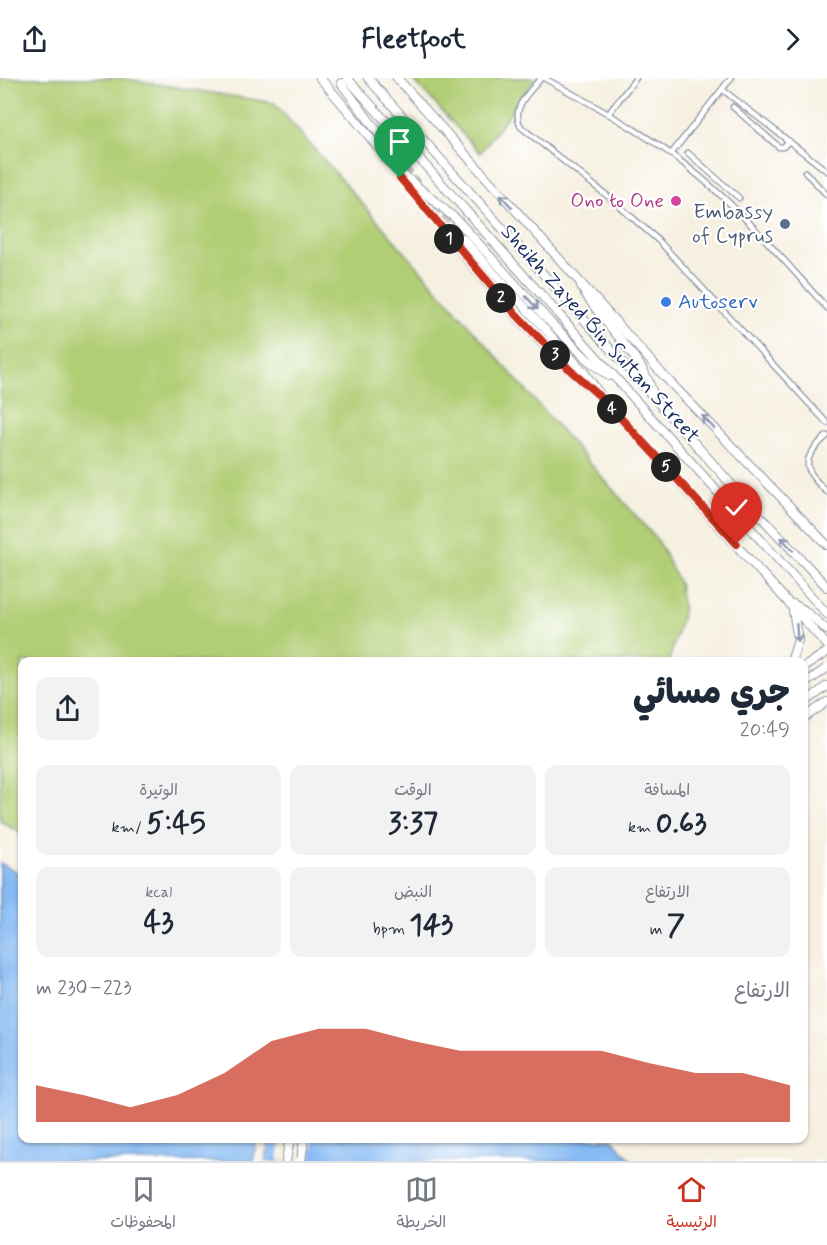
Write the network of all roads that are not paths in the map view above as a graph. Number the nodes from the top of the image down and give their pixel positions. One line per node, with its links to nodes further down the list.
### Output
1 (320, 78): 10 (main road, Sheikh Zayed Bin Sultan Street)
2 (328, 78): 10 (main road)
3 (368, 78): 30 (highway, Sheikh Zayed Bin Sultan Street)
4 (397, 78): 27 (main road, Sheikh Zayed Bin Sultan Street, one-way to 4)
5 (542, 78): 12 (street); 32 (street)
6 (636, 78): 12 (street)
7 (731, 78): 9 (street)
8 (344, 81): 18 (highway); 29 (highway, Sheikh Zayed Bin Sultan Street)
9 (723, 90): 13 (street); 17 (street)
10 (334, 94): 19 (main road, Sheikh Zayed Bin Sultan Street)
11 (733, 107): 14 (street)
12 (609, 113): 17 (street)
13 (755, 115): 14 (street); 15 (street)
14 (748, 120): 15 (street)
15 (789, 141): 20 (street)
16 (688, 153): 22 (street)
17 (671, 154): 23 (street)
18 (398, 159)
19 (386, 160): 29 (highway, one-way to 29); 31 (main road, Sheikh Zayed Bin Sultan Street)
20 (827, 171)
21 (805, 172): 24 (street)
22 (713, 175): 23 (street); 25 (street)
23 (706, 182): 28 (street)
24 (827, 195)
25 (739, 198)
26 (462, 238): 31 (highway)
27 (581, 286): 30 (highway); 35 (main road, Sheikh Zayed Bin Sultan Street, one-way to 27)
28 (827, 308)
29 (615, 378): 40 (highway, Sheikh Zayed Bin Sultan Street)
30 (653, 397): 38 (highway, Sheikh Zayed Bin Sultan Street, one-way to 30)
31 (604, 400): 39 (main road, Sheikh Zayed Bin Sultan Street)
32 (827, 423)
33 (827, 436): 34 (street)
34 (827, 492)
35 (821, 538): 36 (main road, Sheikh Zayed Bin Sultan Street); 37 (main road)
36 (827, 545)
37 (827, 552)
38 (827, 587)
39 (792, 604): 41 (main road); 42 (main road, Sheikh Zayed Bin Sultan Street); 44 (main road, one-way to 44)
40 (827, 614)
41 (826, 629)
42 (827, 645)
43 (827, 652): 45 (main road)
44 (793, 657)
45 (808, 664): 46 (main road)
46 (827, 669): 47 (main road, bridge)
47 (808, 681)
48 (827, 686): 50 (main road)
49 (827, 696): 51 (main road)
50 (808, 700)
51 (824, 705): 52 (main road)
52 (808, 715)
53 (289, 1143): 55 (main road)
54 (303, 1143): 56 (main road)
55 (286, 1161)
56 (301, 1161)

